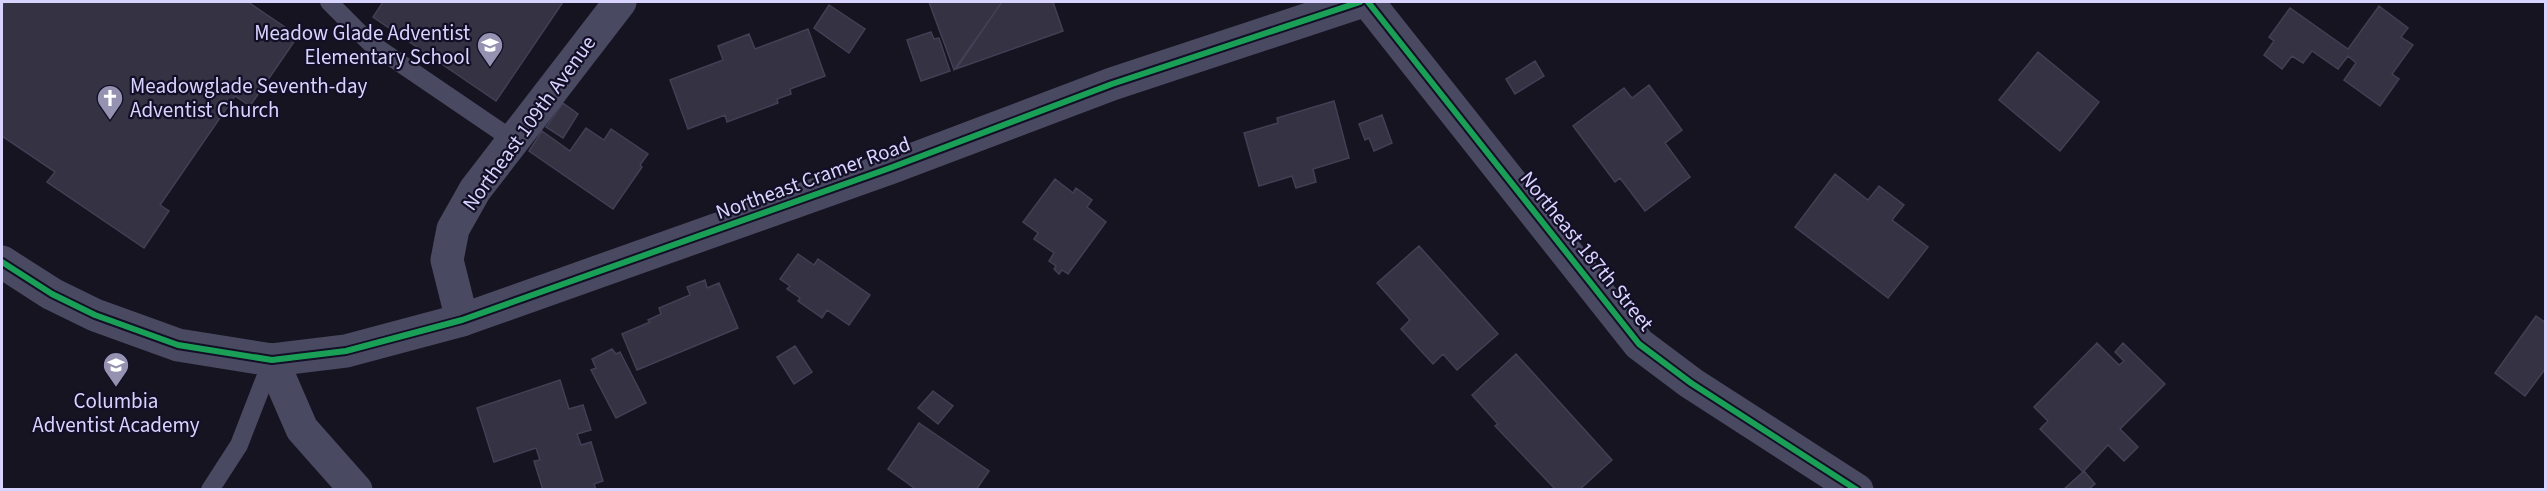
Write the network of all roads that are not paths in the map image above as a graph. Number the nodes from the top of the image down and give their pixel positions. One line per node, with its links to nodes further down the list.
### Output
1 (329, 2): 5 (lane)
2 (620, 2): 5 (street, Northeast 109th Avenue)
3 (1360, 2): 7 (street, Northeast Cramer Road)
4 (1368, 2): 11 (street, Northeast 187th Street)
5 (513, 140): 7 (street, Northeast 109th Avenue)
6 (2, 262): 8 (street, Northeast Cramer Road)
7 (462, 320): 8 (street, Northeast Cramer Road)
8 (272, 360): 9 (lane); 10 (street)
9 (210, 489)
10 (356, 489)
11 (1857, 489)

